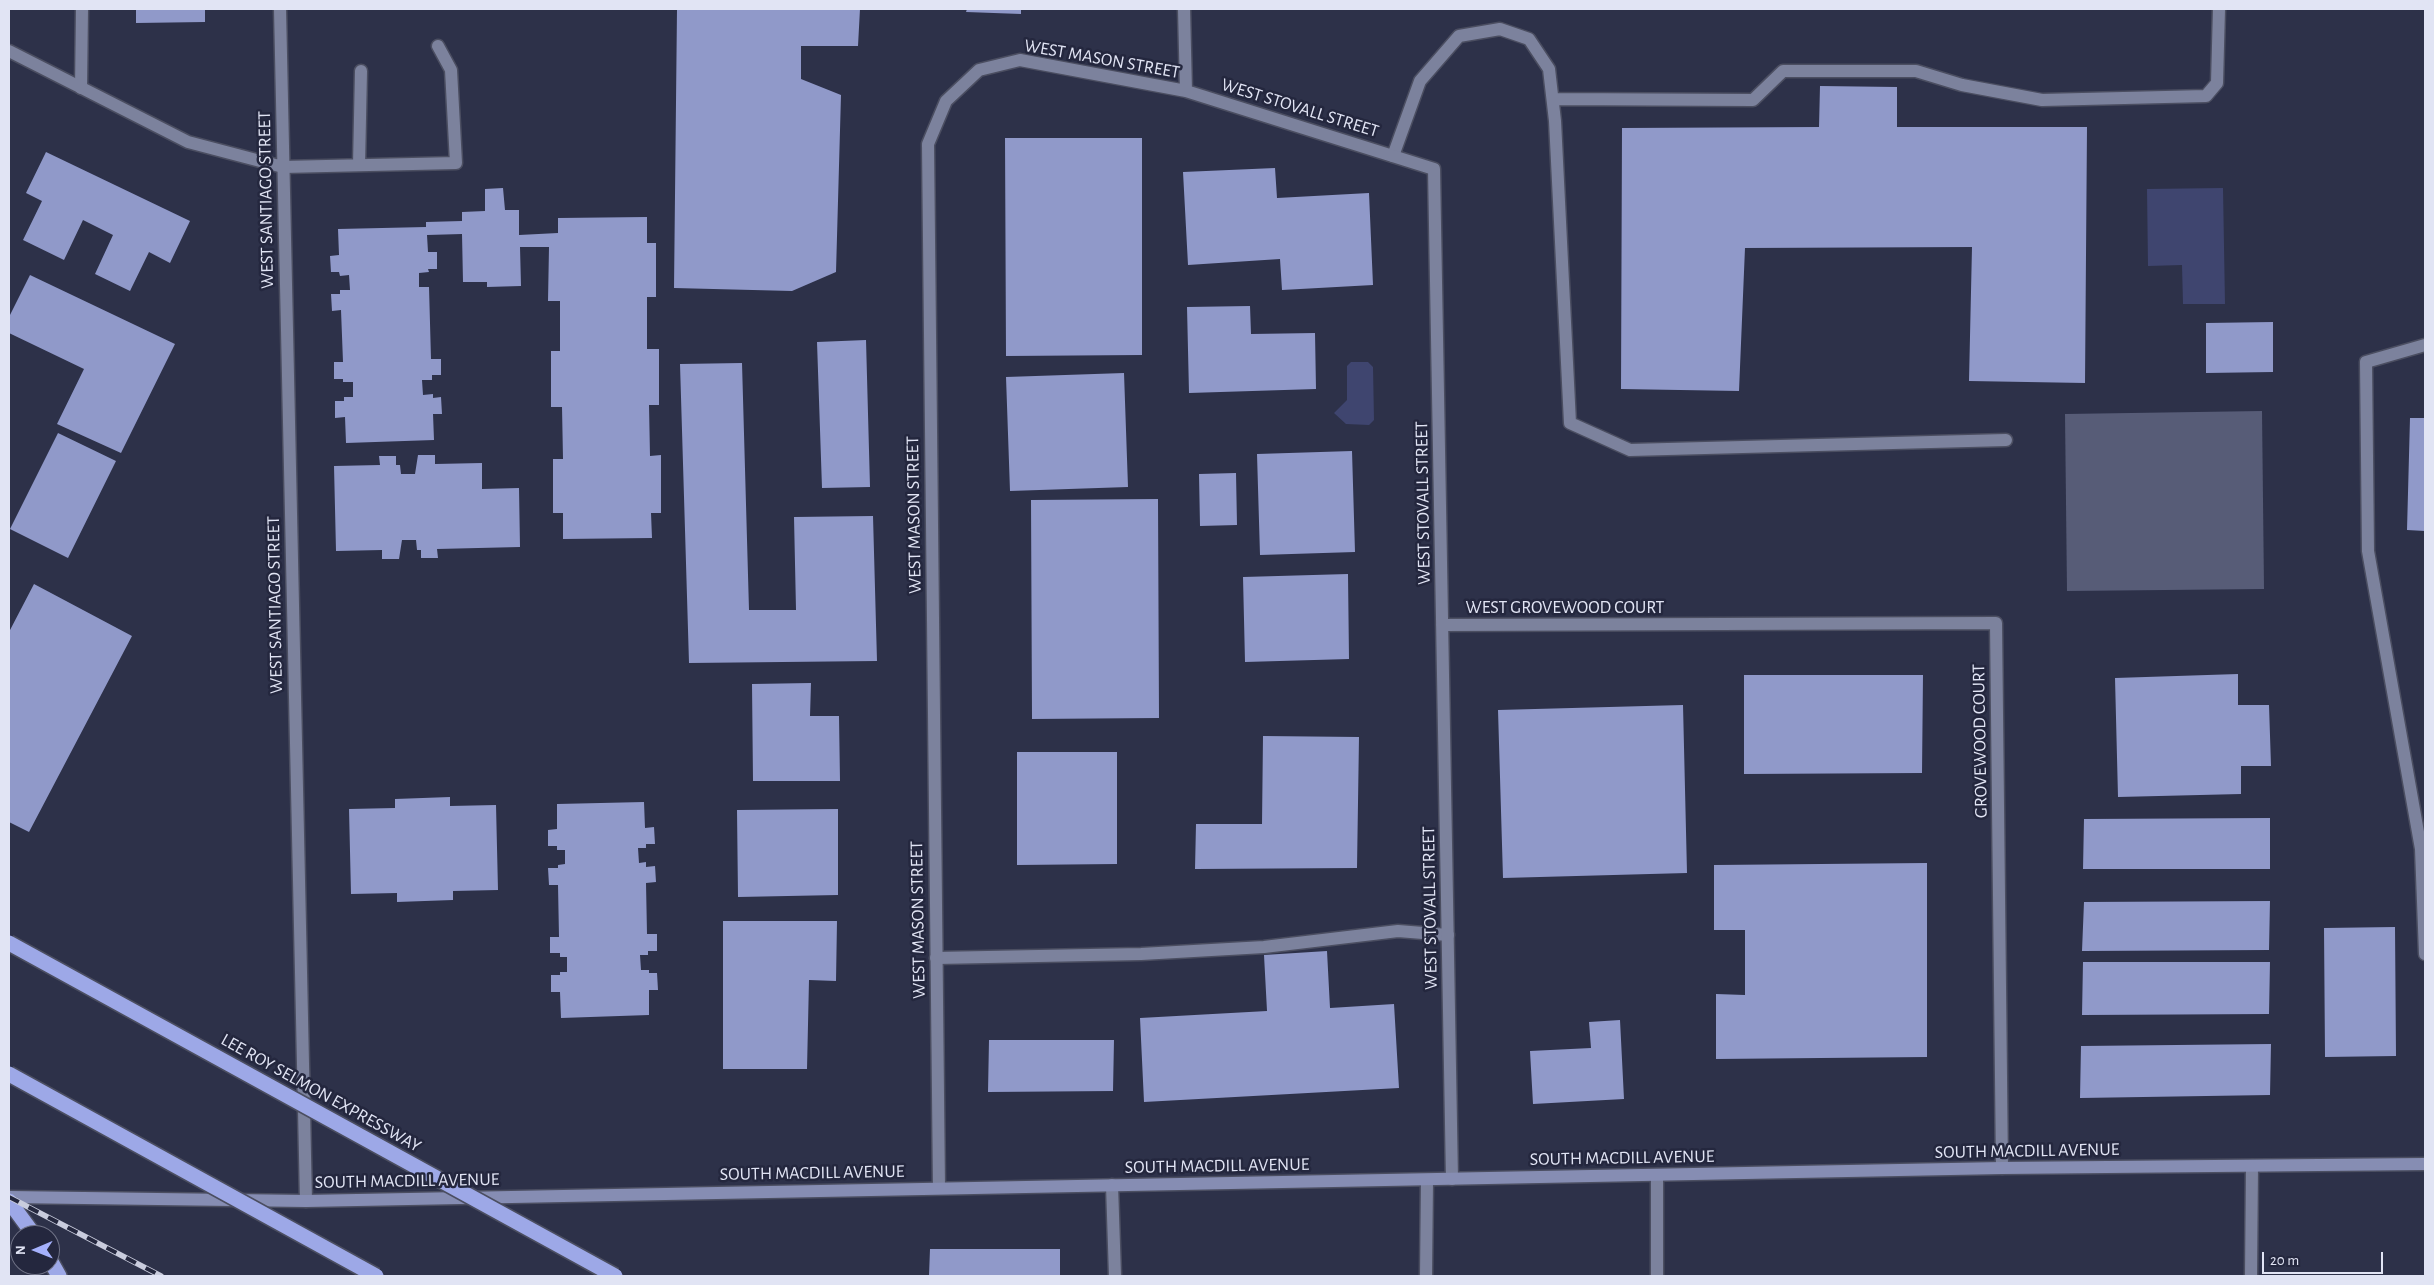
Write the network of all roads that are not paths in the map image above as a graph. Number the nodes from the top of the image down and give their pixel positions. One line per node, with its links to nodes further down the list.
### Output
1 (82, 9): 8 (street)
2 (280, 9): 13 (street, WEST SANTIAGO STREET)
3 (1184, 9): 9 (street)
4 (2219, 9): 10 (street)
5 (438, 46): 12 (street)
6 (9, 51): 8 (street)
7 (361, 70): 12 (street)
8 (81, 88): 13 (street)
9 (1186, 91): 11 (street, WEST STOVALL STREET); 21 (street, WEST MASON STREET)
10 (1553, 99): 11 (street); 15 (street)
11 (1393, 156): 16 (street, WEST STOVALL STREET)
12 (359, 165): 13 (street)
13 (283, 167): 32 (street, WEST SANTIAGO STREET)
14 (2425, 345): 20 (street)
15 (2006, 440)
16 (1442, 625): 17 (street, WEST GROVEWOOD COURT); 18 (street, WEST STOVALL STREET)
17 (1687, 625): 25 (street, GROVEWOOD COURT)
18 (1448, 935): 21 (street); 28 (street, WEST STOVALL STREET)
19 (9, 943): 35 (highway, LEE ROY SELMON EXPRESSWAY, bridge)
20 (2425, 954)
21 (936, 958): 30 (street, WEST MASON STREET)
22 (9, 1074): 34 (highway, bridge)
23 (2425, 1164): 24 (street, SOUTH MACDILL AVENUE)
24 (2252, 1166): 25 (street, SOUTH MACDILL AVENUE); 39 (street)
25 (2002, 1168): 26 (street, SOUTH MACDILL AVENUE)
26 (1657, 1175): 28 (street, SOUTH MACDILL AVENUE); 38 (street)
27 (1427, 1180): 28 (street, SOUTH MACDILL AVENUE); 29 (street, SOUTH MACDILL AVENUE); 37 (street)
28 (1452, 1180)
29 (1112, 1185): 30 (street, SOUTH MACDILL AVENUE); 36 (street)
30 (939, 1188): 32 (street, SOUTH MACDILL AVENUE)
31 (9, 1199): 32 (street, SOUTH MACDILL AVENUE); 33 (highway)
32 (306, 1201)
33 (27, 1225)
34 (376, 1276)
35 (615, 1276)
36 (1114, 1276)
37 (1426, 1276)
38 (1658, 1276)
39 (2251, 1276)

